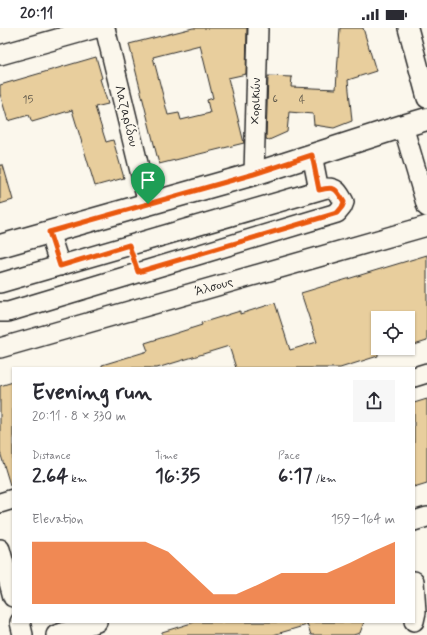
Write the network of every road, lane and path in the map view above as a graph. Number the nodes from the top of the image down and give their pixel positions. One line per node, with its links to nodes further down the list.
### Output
1 (96, 28): 5 (street)
2 (104, 28): 12 (street, Λαζαρίδου)
3 (258, 28): 10 (street, Χορικών)
4 (408, 28): 6 (street)
5 (0, 55)
6 (427, 98)
7 (427, 119): 8 (main road)
8 (402, 126): 9 (main road); 13 (street)
9 (312, 155): 10 (main road); 11 (street)
10 (254, 174): 12 (main road)
11 (319, 190): 16 (street); 19 (street)
12 (148, 204): 15 (main road)
13 (427, 207)
14 (427, 226): 22 (street, Άλσους)
15 (49, 232): 17 (main road); 18 (street)
16 (129, 245): 18 (street); 19 (street)
17 (0, 246)
18 (60, 266): 20 (street)
19 (138, 272): 21 (street)
20 (0, 283)
21 (0, 312)
22 (0, 348)
23 (427, 373): 24 (street)
24 (415, 377)
25 (12, 499): 26 (street)
26 (0, 503)
27 (427, 517): 28 (street)
28 (415, 521)
29 (0, 549): 31 (street)
30 (415, 589): 32 (street)
31 (12, 593)
32 (418, 613)
33 (20, 623): 36 (street)
34 (94, 623): 37 (street)
35 (414, 623): 38 (street)
36 (23, 635)
37 (56, 635)
38 (410, 635)

